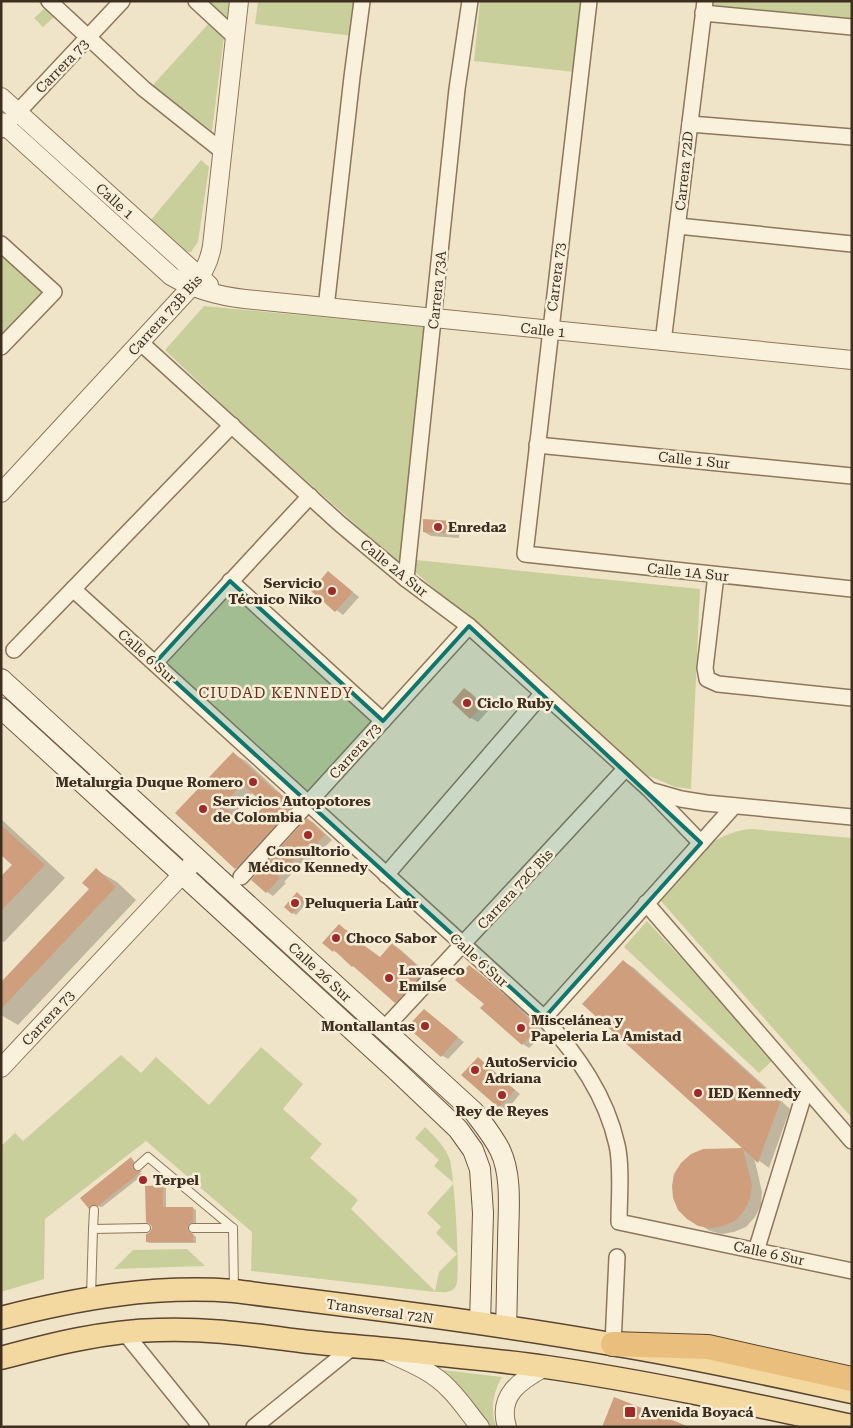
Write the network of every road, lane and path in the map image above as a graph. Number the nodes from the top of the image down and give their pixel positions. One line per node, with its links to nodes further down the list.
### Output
1 (50, 1): 11 (street)
2 (122, 1): 11 (street, Carrera 73)
3 (196, 1): 10 (street)
4 (239, 1): 10 (street, Carrera 73B Bis)
5 (362, 1): 22 (street)
6 (470, 1): 23 (street, Carrera 73A)
7 (589, 1): 24 (street, Carrera 73)
8 (704, 7): 9 (street); 14 (street, Carrera 72D)
9 (852, 27)
10 (235, 37): 17 (street, Carrera 73B Bis)
11 (89, 38): 13 (street, Carrera 73); 17 (street)
12 (1, 97): 13 (street, Calle 1)
13 (17, 112): 15 (street, Carrera 73); 21 (street, Calle 1)
14 (690, 124): 16 (street); 18 (street, Carrera 72D)
15 (3, 126): 21 (street, Calle 1)
16 (852, 137)
17 (222, 150): 21 (street, Carrera 73B Bis)
18 (678, 226): 20 (street); 25 (street, Carrera 72D)
19 (1, 244): 27 (street)
20 (852, 244)
21 (196, 283): 22 (street, Calle 1); 26 (street, Carrera 73B Bis)
22 (326, 308): 23 (street, Calle 1)
23 (434, 318): 24 (street, Calle 1); 36 (street, Carrera 73A)
24 (550, 330): 25 (street, Calle 1); 30 (street, Carrera 73)
25 (663, 342): 28 (street, Calle 1)
26 (141, 343): 29 (street, Calle 2A Sur); 32 (street, Carrera 73B Bis)
27 (1, 347)
28 (852, 360)
29 (232, 425): 33 (street, Calle 2A Sur); 38 (street)
30 (537, 445): 31 (street, Calle 1 Sur); 34 (street, Carrera 73)
31 (852, 476)
32 (1, 493)
33 (310, 496): 36 (street, Calle 2A Sur); 37 (street)
34 (525, 554): 35 (street, Calle 1A Sur)
35 (716, 575): 39 (street, Calle 1A Sur); 45 (street)
36 (406, 579): 40 (street, Calle 2A Sur)
37 (230, 581): 42 (street); 47 (street)
38 (73, 589): 41 (street); 42 (street, Calle 6 Sur)
39 (852, 589)
40 (469, 626): 44 (street, Calle 2A Sur); 47 (street, Carrera 73)
41 (14, 650)
42 (154, 663): 50 (street, Calle 6 Sur)
43 (1, 680): 54 (main road, Calle 26 Sur)
44 (542, 693): 48 (street, Calle 2A Sur); 56 (street)
45 (852, 698)
46 (1, 708): 55 (main road, Calle 26 Sur)
47 (383, 721): 50 (street, Carrera 73)
48 (626, 768): 49 (street, Calle 2A Sur); 59 (street, Carrera 72C Bis)
49 (650, 790): 51 (street, Calle 2A Sur); 53 (street, Calle 2A Sur)
50 (308, 803): 56 (street, Calle 6 Sur); 57 (street, Carrera 73)
51 (734, 806): 52 (street, Calle 2A Sur); 53 (street)
52 (852, 817)
53 (701, 843): 58 (street)
54 (197, 859): 55 (street, Carrera 73); 61 (main road, Calle 26 Sur)
55 (182, 874): 62 (street, Carrera 73); 65 (main road, Calle 26 Sur)
56 (386, 875): 59 (street, Calle 6 Sur)
57 (241, 877)
58 (646, 904): 60 (street); 63 (street)
59 (463, 945): 60 (street, Calle 6 Sur); 61 (street, Carrera 72C Bis)
60 (544, 1018): 73 (street, Calle 6 Sur)
61 (383, 1030): 64 (main road, Calle 26 Sur)
62 (1, 1068)
63 (806, 1088): 66 (street); 73 (street)
64 (474, 1112): 65 (main road); 80 (main road, Calle 26 Sur)
65 (458, 1129): 79 (main road, Calle 26 Sur)
66 (852, 1141)
67 (138, 1166): 71 (lane)
68 (94, 1210): 72 (lane)
69 (146, 1228): 72 (lane)
70 (193, 1228): 71 (lane)
71 (232, 1228): 76 (lane)
72 (93, 1229): 77 (lane)
73 (756, 1251): 75 (street, Calle 6 Sur)
74 (617, 1257): 82 (street)
75 (852, 1271)
76 (234, 1291): 77 (main road, Transversal 72N); 79 (main road, Transversal 72N)
77 (91, 1297): 78 (main road, Transversal 72N)
78 (1, 1318)
79 (480, 1324): 80 (main road, Transversal 72N)
80 (506, 1328): 82 (main road, Transversal 72N)
81 (125, 1332): 83 (main road); 85 (main road); 91 (street)
82 (613, 1344): 87 (highway); 88 (main road, Transversal 72N)
83 (354, 1346): 84 (main road); 92 (street)
84 (377, 1348): 86 (main road); 89 (street)
85 (1, 1358)
86 (545, 1367): 90 (main road); 93 (street)
87 (852, 1379)
88 (852, 1392)
89 (477, 1426)
90 (852, 1426)
91 (201, 1427)
92 (254, 1427)
93 (507, 1427)

